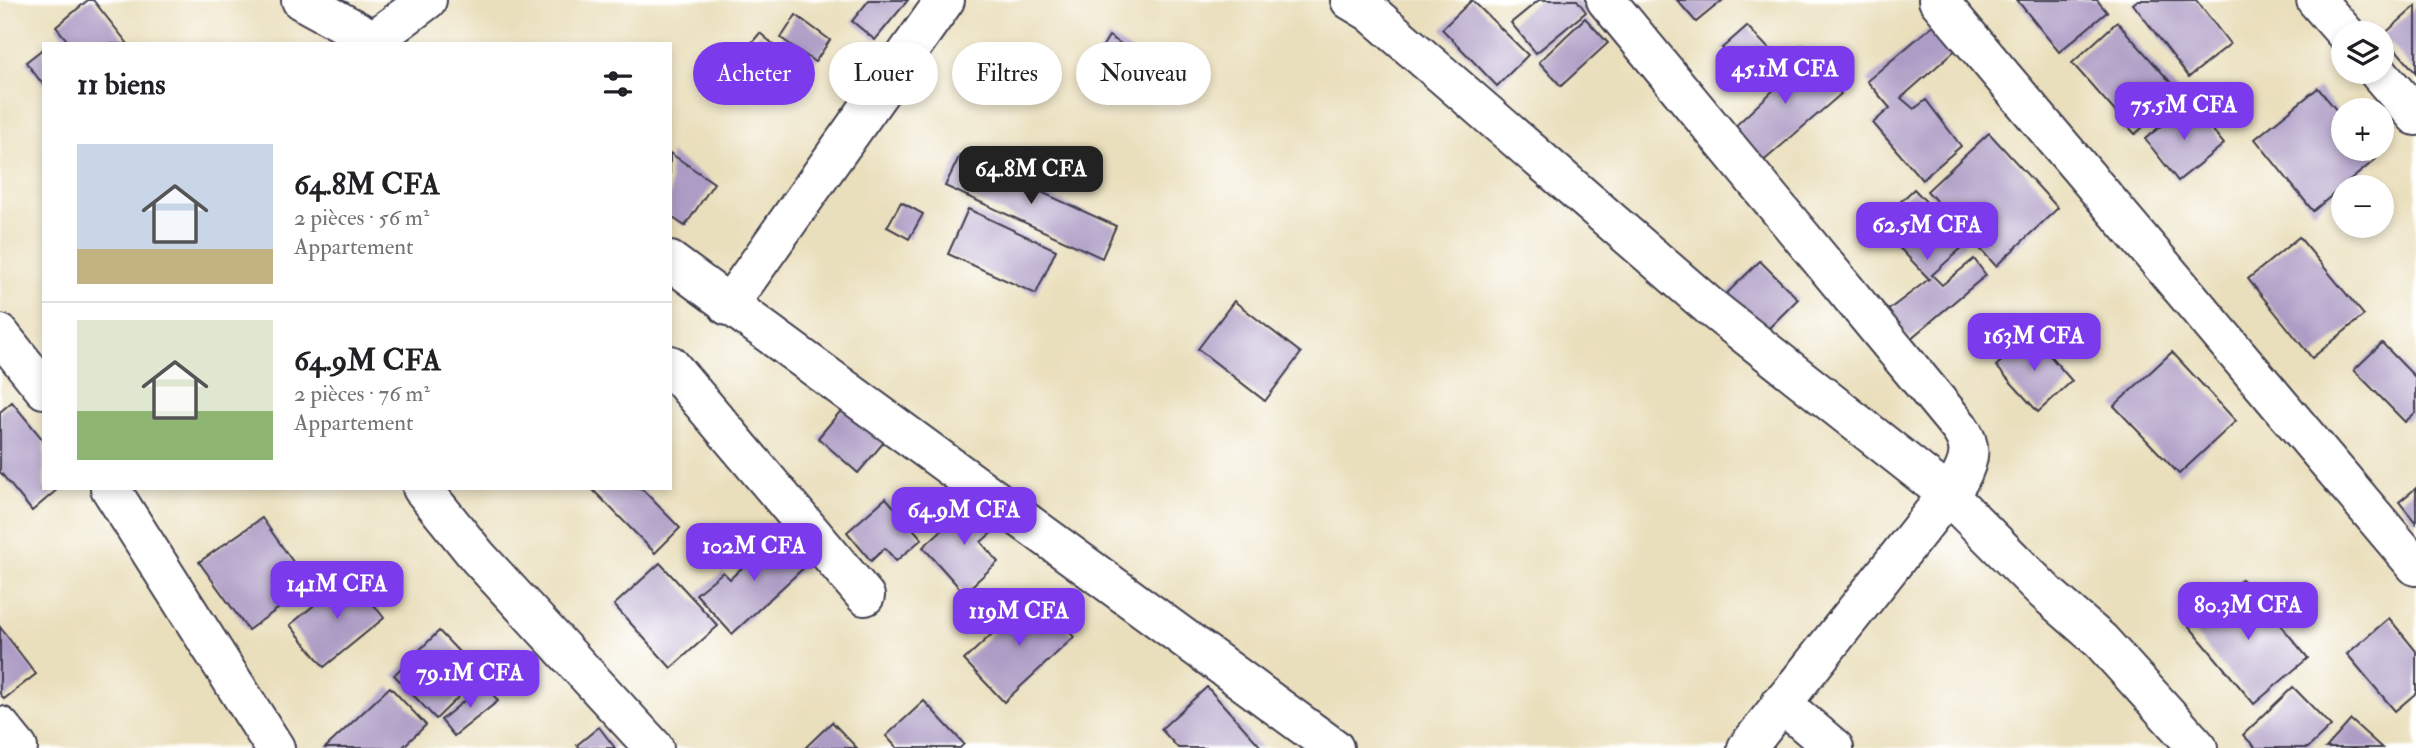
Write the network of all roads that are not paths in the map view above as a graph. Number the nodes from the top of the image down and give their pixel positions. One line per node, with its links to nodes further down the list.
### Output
1 (301, 0): 9 (street)
2 (427, 0): 9 (street)
3 (945, 0): 13 (street)
4 (1605, 0): 19 (street)
5 (1938, 0): 20 (street)
6 (2316, 0): 8 (street)
7 (1368, 4): 19 (street)
8 (2334, 21)
9 (378, 41)
10 (2388, 84): 11 (street)
11 (2416, 116)
12 (672, 263): 13 (street)
13 (727, 306): 27 (street)
14 (0, 334): 16 (street)
15 (672, 367): 21 (street)
16 (42, 386)
17 (111, 490): 25 (street)
18 (424, 490): 26 (street)
19 (1947, 494): 22 (street); 30 (street)
20 (2416, 566)
21 (865, 596)
22 (1781, 703): 28 (street); 29 (street)
23 (0, 726): 24 (street)
24 (18, 748)
25 (275, 748)
26 (654, 748)
27 (1334, 748)
28 (1747, 748)
29 (1834, 748)
30 (2197, 748)

